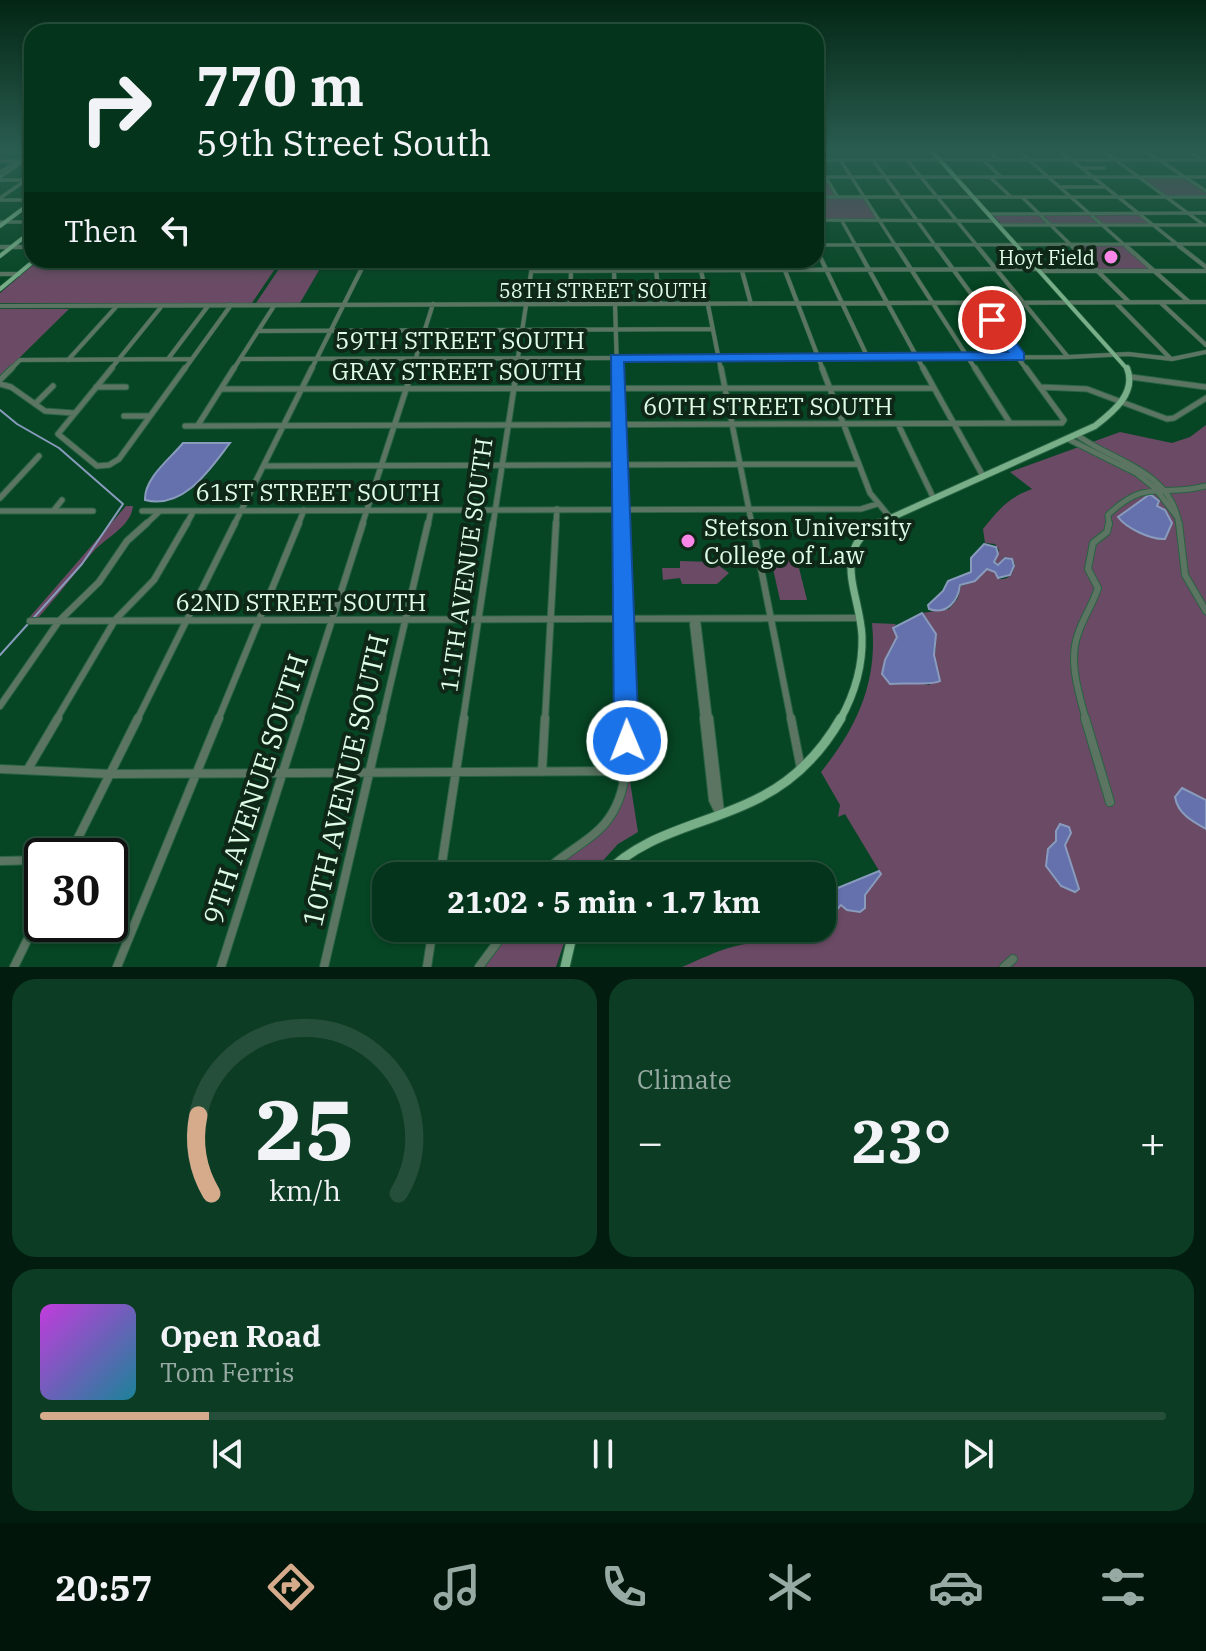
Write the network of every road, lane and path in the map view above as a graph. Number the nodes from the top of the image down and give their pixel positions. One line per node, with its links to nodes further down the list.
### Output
1 (1116, 195): 13 (street)
2 (1163, 195): 14 (street)
3 (1191, 195): 14 (street)
4 (824, 197): 5 (street)
5 (837, 197): 6 (street)
6 (865, 197): 7 (street); 23 (street)
7 (900, 197): 8 (street); 24 (street)
8 (937, 197): 9 (street); 25 (street)
9 (974, 197): 10 (street); 26 (main road)
10 (1010, 197): 11 (street)
11 (1022, 197): 12 (street); 22 (street)
12 (1070, 197): 13 (street); 18 (street)
13 (1118, 197): 14 (street); 19 (street)
14 (1166, 197): 20 (street)
15 (0, 199): 16 (street)
16 (24, 200)
17 (24, 207): 30 (main road)
18 (1089, 213): 19 (street); 22 (street); 32 (street)
19 (1138, 213): 20 (street); 33 (street)
20 (1188, 213): 21 (street); 34 (street)
21 (1206, 213)
22 (1038, 214): 26 (street); 31 (street)
23 (879, 219): 24 (street); 28 (street); 37 (street)
24 (917, 219): 25 (street); 38 (street)
25 (955, 219): 26 (street); 39 (street)
26 (994, 219): 31 (street); 40 (main road)
27 (824, 220): 28 (street)
28 (842, 221): 36 (street)
29 (24, 222): 30 (street)
30 (2, 223)
31 (1050, 225): 32 (street); 41 (street)
32 (1102, 225): 33 (street); 42 (street)
33 (1153, 225): 34 (street); 43 (street)
34 (1205, 225)
35 (24, 237): 47 (main road)
36 (855, 244): 37 (street); 45 (street); 66 (street)
37 (895, 244): 38 (street); 67 (street)
38 (935, 244): 39 (street); 68 (street)
39 (975, 244): 40 (street); 55 (street)
40 (1016, 244): 41 (street); 69 (main road)
41 (1070, 244): 42 (street); 72 (street)
42 (1124, 244): 43 (street); 73 (street)
43 (1177, 244): 44 (street); 56 (street)
44 (1206, 244)
45 (824, 246)
46 (0, 247): 47 (street)
47 (12, 247): 48 (street); 49 (main road)
48 (24, 247)
49 (0, 256)
50 (824, 265): 65 (street)
51 (26, 268): 75 (main road)
52 (362, 268): 98 (street)
53 (532, 268): 70 (street, 11TH AVENUE SOUTH)
54 (567, 268): 71 (street)
55 (996, 269): 68 (street); 69 (street); 83 (street)
56 (1206, 269): 73 (street)
57 (599, 270): 58 (street); 71 (street)
58 (614, 270): 59 (street); 91 (street)
59 (632, 270): 60 (street)
60 (656, 270): 61 (street); 92 (street)
61 (667, 270): 62 (street)
62 (700, 270): 63 (street); 93 (street)
63 (742, 270): 64 (street); 94 (street)
64 (785, 270): 65 (street); 80 (street)
65 (826, 270): 66 (street); 95 (street)
66 (869, 270): 67 (street); 81 (street)
67 (912, 270): 68 (street); 82 (street)
68 (953, 270): 77 (street)
69 (1040, 270): 72 (street); 84 (main road)
70 (531, 271): 71 (street); 89 (street, 11TH AVENUE SOUTH)
71 (568, 271): 90 (street)
72 (1097, 271): 73 (street); 78 (street)
73 (1154, 271): 79 (street)
74 (0, 274): 75 (street)
75 (19, 274): 76 (main road)
76 (0, 289)
77 (978, 302): 82 (street, 58TH STREET SOUTH); 83 (street, 58TH STREET SOUTH); 111 (street)
78 (1129, 302): 85 (street, 58TH STREET SOUTH); 86 (street, 58TH STREET SOUTH)
79 (1189, 302): 86 (street, 58TH STREET SOUTH); 87 (street, 58TH STREET SOUTH)
80 (797, 303): 94 (street, 58TH STREET SOUTH); 95 (street, 58TH STREET SOUTH); 117 (street)
81 (887, 303): 82 (street, 58TH STREET SOUTH); 95 (street, 58TH STREET SOUTH); 119 (street)
82 (933, 303): 120 (street)
83 (1023, 303): 84 (street, 58TH STREET SOUTH); 112 (street)
84 (1069, 303): 85 (street, 58TH STREET SOUTH); 113 (main road)
85 (1116, 303): 126 (street)
86 (1160, 303): 109 (street)
87 (1205, 303)
88 (433, 304): 89 (street, 58TH STREET SOUTH); 98 (street, 58TH STREET SOUTH); 105 (street, 9TH AVENUE SOUTH)
89 (525, 304): 90 (street, 58TH STREET SOUTH); 106 (street, 11TH AVENUE SOUTH)
90 (570, 304): 91 (street, 58TH STREET SOUTH)
91 (615, 304): 92 (street, 58TH STREET SOUTH); 107 (street)
92 (660, 304): 93 (street, 58TH STREET SOUTH)
93 (707, 304): 94 (street, 58TH STREET SOUTH); 103 (street)
94 (751, 304)
95 (842, 304): 118 (street)
96 (231, 305): 97 (street, 58TH STREET SOUTH); 102 (street, 58TH STREET SOUTH); 122 (street)
97 (274, 305): 98 (street, 58TH STREET SOUTH); 108 (street)
98 (344, 305): 104 (street)
99 (0, 306): 100 (street, 58TH STREET SOUTH)
100 (117, 306): 101 (street, 58TH STREET SOUTH); 127 (street)
101 (162, 306): 102 (street, 58TH STREET SOUTH); 128 (street)
102 (208, 306): 121 (street)
103 (712, 329): 107 (street); 116 (street)
104 (331, 330): 105 (street); 108 (street); 124 (street)
105 (425, 330): 106 (street); 125 (street, 9TH AVENUE SOUTH)
106 (520, 330): 107 (street); 114 (street, 11TH AVENUE SOUTH)
107 (615, 330): 115 (street)
108 (258, 331): 123 (street)
109 (1206, 345)
110 (1206, 352): 126 (street, 59TH STREET SOUTH)
111 (1018, 356): 112 (street, 59TH STREET SOUTH); 120 (street, 59TH STREET SOUTH); 134 (street)
112 (1068, 357): 113 (street, 59TH STREET SOUTH)
113 (1119, 357): 126 (street, 59TH STREET SOUTH); 129 (main road)
114 (516, 358): 115 (street, 59TH STREET SOUTH); 125 (street, 59TH STREET SOUTH); 143 (street, 11TH AVENUE SOUTH)
115 (616, 358): 116 (street, 59TH STREET SOUTH); 136 (street)
116 (718, 358): 117 (street, 59TH STREET SOUTH); 137 (street)
117 (818, 358): 118 (street, 59TH STREET SOUTH); 138 (street)
118 (868, 358): 119 (street, 59TH STREET SOUTH)
119 (917, 358): 120 (street, 59TH STREET SOUTH); 139 (street)
120 (968, 358): 151 (street)
121 (168, 359): 122 (street); 128 (street)
122 (194, 359): 149 (street)
123 (240, 359): 124 (street, 59TH STREET SOUTH); 140 (street)
124 (317, 359): 125 (street, 59TH STREET SOUTH); 141 (street)
125 (416, 359): 142 (street, 9TH AVENUE SOUTH)
126 (1172, 359)
127 (68, 360): 128 (street); 130 (street)
128 (117, 360): 132 (street)
129 (1131, 377): 135 (street); 145 (main road)
130 (0, 382): 146 (street)
131 (53, 386): 146 (street)
132 (95, 387): 133 (street); 147 (street)
133 (126, 387)
134 (1040, 387): 145 (street); 151 (street, 60TH STREET SOUTH)
135 (1206, 387)
136 (617, 388): 137 (street, GRAY STREET SOUTH); 143 (street, GRAY STREET SOUTH); 159 (street)
137 (724, 388): 138 (street, GRAY STREET SOUTH); 152 (street)
138 (830, 388): 139 (street, GRAY STREET SOUTH); 153 (street)
139 (934, 388): 150 (street)
140 (221, 389): 141 (street, GRAY STREET SOUTH); 155 (street)
141 (302, 389): 142 (street, GRAY STREET SOUTH); 156 (street)
142 (406, 389): 143 (street, GRAY STREET SOUTH); 157 (street, 9TH AVENUE SOUTH)
143 (512, 389): 158 (street, 11TH AVENUE SOUTH)
144 (1206, 398): 145 (street)
145 (1122, 400): 161 (main road)
146 (35, 404): 147 (street)
147 (74, 413): 149 (street)
148 (124, 416): 149 (street)
149 (150, 416)
150 (954, 423): 151 (street, 60TH STREET SOUTH); 154 (street, 60TH STREET SOUTH); 172 (street)
151 (1010, 423)
152 (732, 424): 153 (street, 60TH STREET SOUTH); 159 (street, 60TH STREET SOUTH); 168 (street)
153 (843, 424): 154 (street, 60TH STREET SOUTH); 165 (street)
154 (898, 424): 175 (street)
155 (198, 425): 156 (street, 60TH STREET SOUTH); 160 (street, 60TH STREET SOUTH)
156 (284, 425): 157 (street, 60TH STREET SOUTH); 169 (street)
157 (395, 425): 158 (street, 60TH STREET SOUTH); 166 (street, 9TH AVENUE SOUTH)
158 (507, 425): 159 (street, 60TH STREET SOUTH); 167 (street, 11TH AVENUE SOUTH)
159 (619, 425): 164 (street)
160 (185, 426)
161 (1077, 435): 162 (main road); 174 (street)
162 (1068, 439): 172 (main road); 174 (street)
163 (39, 456): 170 (street)
164 (619, 464): 167 (street); 168 (street); 185 (street)
165 (859, 464): 168 (street); 178 (street)
166 (382, 465): 167 (street); 169 (street); 182 (street, 9TH AVENUE SOUTH)
167 (501, 465): 184 (street, 11TH AVENUE SOUTH)
168 (740, 465): 180 (street)
169 (264, 466): 192 (street)
170 (26, 471): 171 (street); 176 (street)
171 (38, 471)
172 (983, 476): 175 (main road)
173 (1205, 487): 174 (street)
174 (1158, 488): 194 (street); 219 (street)
175 (933, 497): 193 (main road)
176 (0, 498)
177 (62, 500): 187 (street)
178 (877, 504): 180 (street, 61ST STREET SOUTH); 193 (street)
179 (557, 509): 184 (street, 61ST STREET SOUTH); 185 (street, 61ST STREET SOUTH); 197 (street)
180 (749, 509): 185 (street, 61ST STREET SOUTH); 200 (street)
181 (304, 510): 182 (street, 61ST STREET SOUTH); 192 (street, 61ST STREET SOUTH); 203 (street)
182 (367, 510): 183 (street, 61ST STREET SOUTH); 204 (street, 9TH AVENUE SOUTH)
183 (431, 510): 184 (street, 61ST STREET SOUTH); 196 (street, 10TH AVENUE SOUTH)
184 (494, 510): 205 (street, 11TH AVENUE SOUTH)
185 (620, 510): 198 (street)
186 (0, 511): 187 (street)
187 (54, 511): 188 (street)
188 (93, 511)
189 (142, 511): 190 (street, 61ST STREET SOUTH)
190 (159, 511): 191 (street, 61ST STREET SOUTH); 207 (street)
191 (193, 511): 192 (street, 61ST STREET SOUTH); 201 (street)
192 (241, 511): 202 (street)
193 (889, 516): 195 (main road)
194 (1206, 611)
195 (860, 618): 200 (street, 62ND STREET SOUTH); 212 (main road)
196 (405, 619): 204 (street, 62ND STREET SOUTH); 205 (street, 62ND STREET SOUTH); 216 (street, 10TH AVENUE SOUTH)
197 (551, 619): 198 (street, 62ND STREET SOUTH); 205 (street, 62ND STREET SOUTH); 214 (street)
198 (623, 619): 199 (street, 62ND STREET SOUTH); 211 (street)
199 (697, 619): 200 (street, 62ND STREET SOUTH); 220 (street)
200 (771, 619): 212 (street)
201 (115, 620): 202 (street, 62ND STREET SOUTH); 207 (street, 62ND STREET SOUTH); 210 (street)
202 (186, 620): 203 (street, 62ND STREET SOUTH); 217 (street)
203 (259, 620): 204 (street, 62ND STREET SOUTH); 218 (street)
204 (332, 620): 215 (street, 9TH AVENUE SOUTH)
205 (478, 620): 213 (street, 11TH AVENUE SOUTH)
206 (30, 621): 207 (street, 62ND STREET SOUTH)
207 (59, 621): 208 (street)
208 (0, 706)
209 (0, 769): 210 (street)
210 (28, 769): 217 (street)
211 (627, 771): 214 (street); 225 (street)
212 (801, 771): 220 (main road)
213 (456, 772): 214 (street); 216 (street); 224 (street, 11TH AVENUE SOUTH)
214 (542, 772)
215 (283, 773): 216 (street); 218 (street); 234 (street, 9TH AVENUE SOUTH)
216 (370, 773): 235 (street, 10TH AVENUE SOUTH)
217 (110, 774): 218 (street); 221 (street)
218 (196, 774): 233 (street)
219 (1110, 802)
220 (720, 814): 226 (main road)
221 (78, 838)
222 (24, 860): 223 (street)
223 (0, 861)
224 (442, 862)
225 (554, 862)
226 (618, 862)
227 (26, 942): 232 (street)
228 (431, 942): 236 (street)
229 (498, 942): 237 (street)
230 (571, 942): 238 (main road)
231 (1013, 959): 239 (street)
232 (14, 967)
233 (117, 967)
234 (221, 967)
235 (324, 967)
236 (427, 967)
237 (479, 967)
238 (565, 967)
239 (1004, 967)

